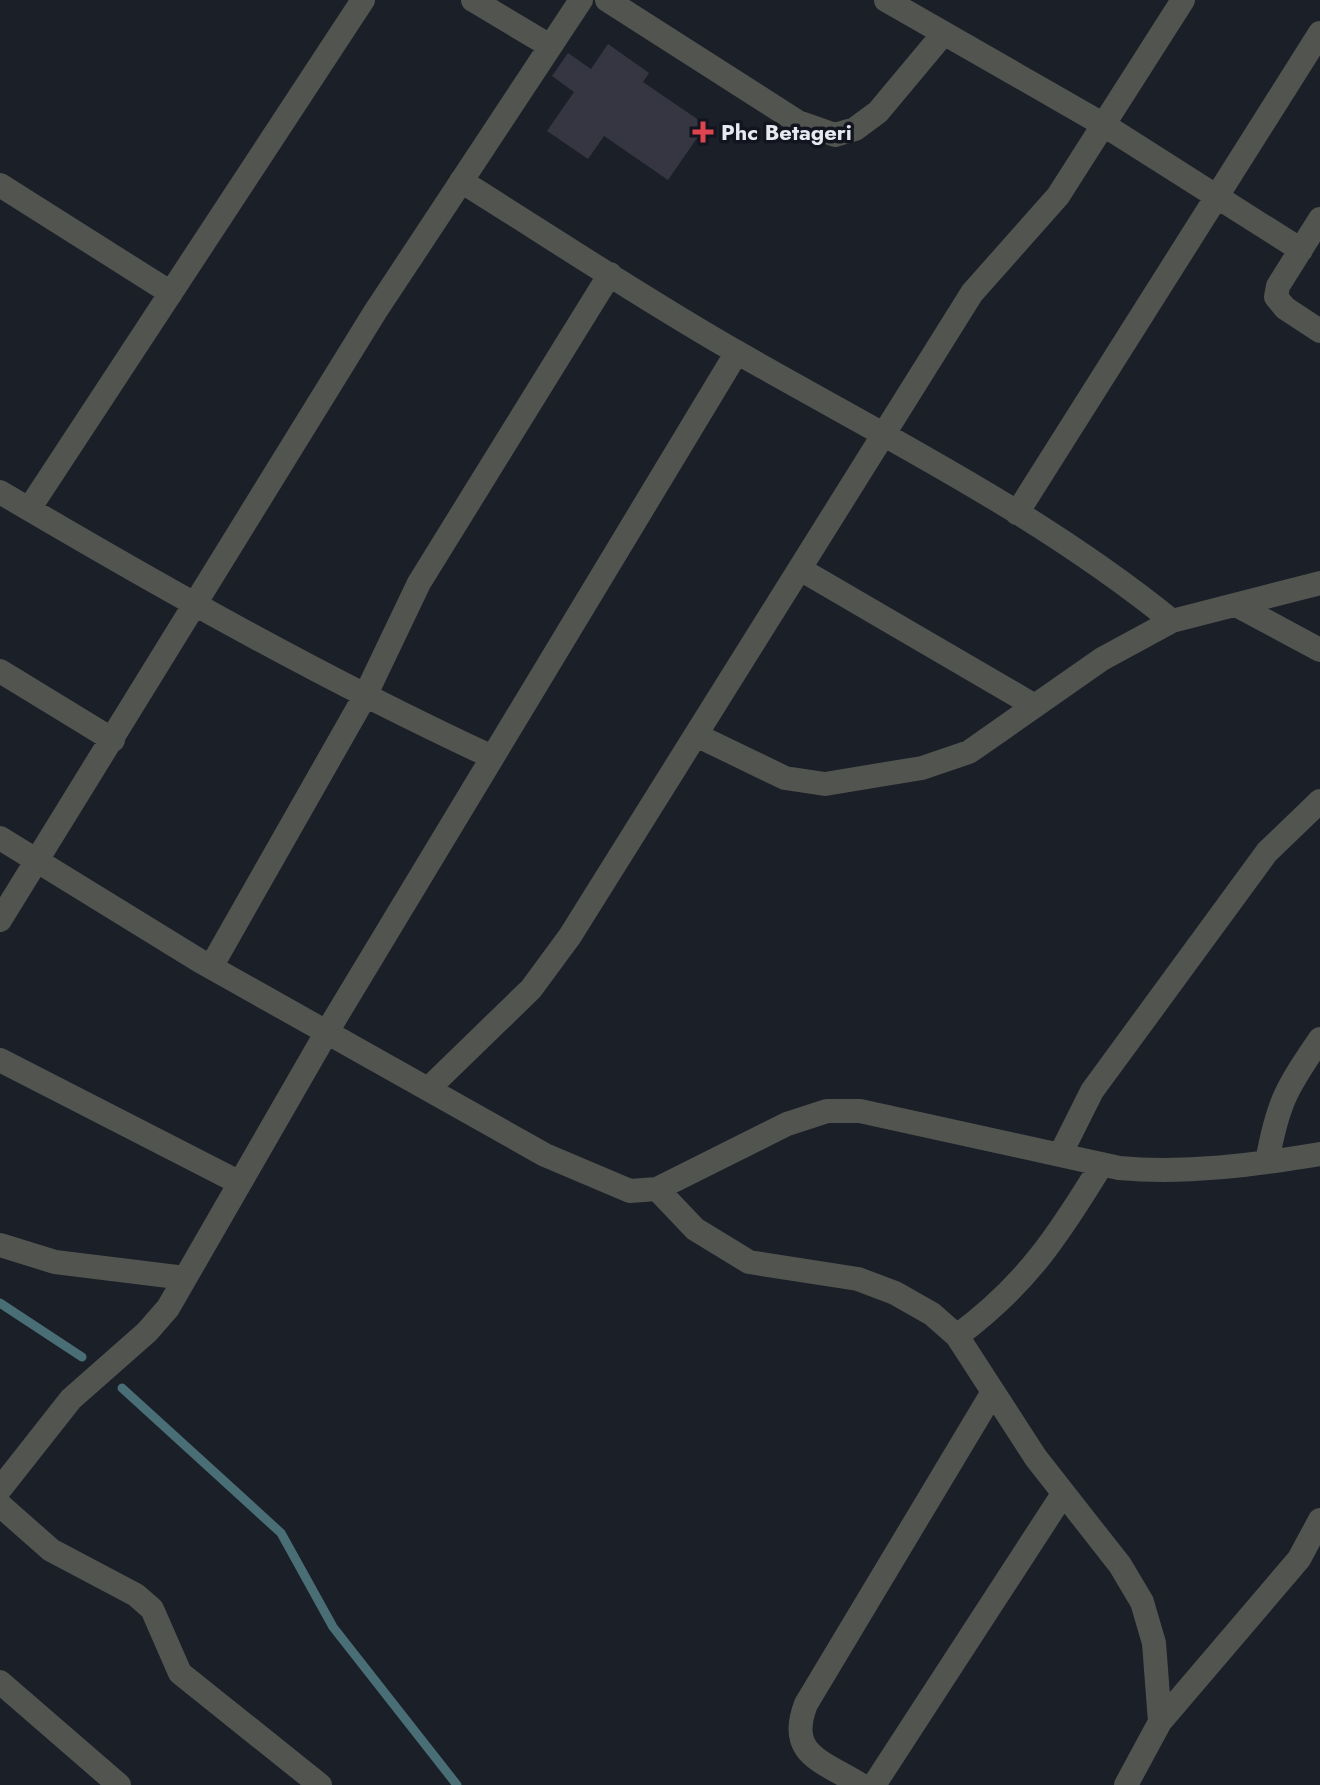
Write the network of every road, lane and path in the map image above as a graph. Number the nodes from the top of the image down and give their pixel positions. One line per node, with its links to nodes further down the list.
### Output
1 (363, 0): 18 (street)
2 (473, 0): 10 (street)
3 (581, 0): 10 (street)
4 (607, 0): 8 (street)
5 (886, 0): 7 (street)
6 (1183, 0): 11 (street)
7 (917, 8): 8 (street)
8 (944, 33): 11 (street)
9 (1320, 33): 14 (street)
10 (550, 46): 12 (street)
11 (1104, 125): 14 (street); 21 (street)
12 (461, 181): 17 (street); 28 (street)
13 (0, 185): 18 (street)
14 (1220, 197): 16 (street); 24 (street)
15 (1320, 219): 16 (street)
16 (1301, 250): 19 (street)
17 (610, 274): 20 (street); 32 (street)
18 (171, 293): 23 (street)
19 (1320, 331)
20 (737, 352): 21 (street); 36 (street)
21 (884, 434): 24 (street); 25 (street)
22 (0, 492): 23 (street)
23 (29, 509): 28 (street)
24 (1017, 513): 29 (street)
25 (800, 569): 33 (street); 34 (street)
26 (1320, 583): 27 (street)
27 (1238, 606): 29 (street); 30 (street)
28 (195, 607): 32 (street); 35 (street)
29 (1172, 621): 33 (street)
30 (1320, 650)
31 (0, 671): 35 (street)
32 (365, 696): 36 (street); 41 (street)
33 (1035, 706): 34 (street)
34 (696, 735): 45 (street)
35 (113, 740): 39 (street)
36 (492, 757): 42 (street)
37 (1320, 801): 47 (street)
38 (0, 838): 39 (street)
39 (38, 862): 40 (street); 41 (street)
40 (0, 920)
41 (211, 967): 42 (street)
42 (328, 1030): 45 (street); 50 (street)
43 (1320, 1039): 48 (street)
44 (0, 1060): 50 (street)
45 (428, 1089): 51 (street)
46 (1320, 1154): 48 (street)
47 (1060, 1155): 49 (street); 51 (street)
48 (1267, 1162): 49 (street)
49 (1102, 1164): 54 (street)
50 (240, 1183): 53 (street)
51 (657, 1189): 54 (street)
52 (0, 1245): 53 (street)
53 (185, 1278): 56 (street)
54 (957, 1336): 55 (street)
55 (993, 1392): 57 (street); 64 (street)
56 (0, 1489)
57 (1063, 1494): 61 (street); 65 (street)
58 (0, 1505): 63 (street)
59 (1320, 1520): 61 (street)
60 (0, 1682): 62 (street)
61 (1160, 1722): 66 (street)
62 (119, 1785)
63 (320, 1785)
64 (861, 1785)
65 (874, 1785)
66 (1126, 1785)

